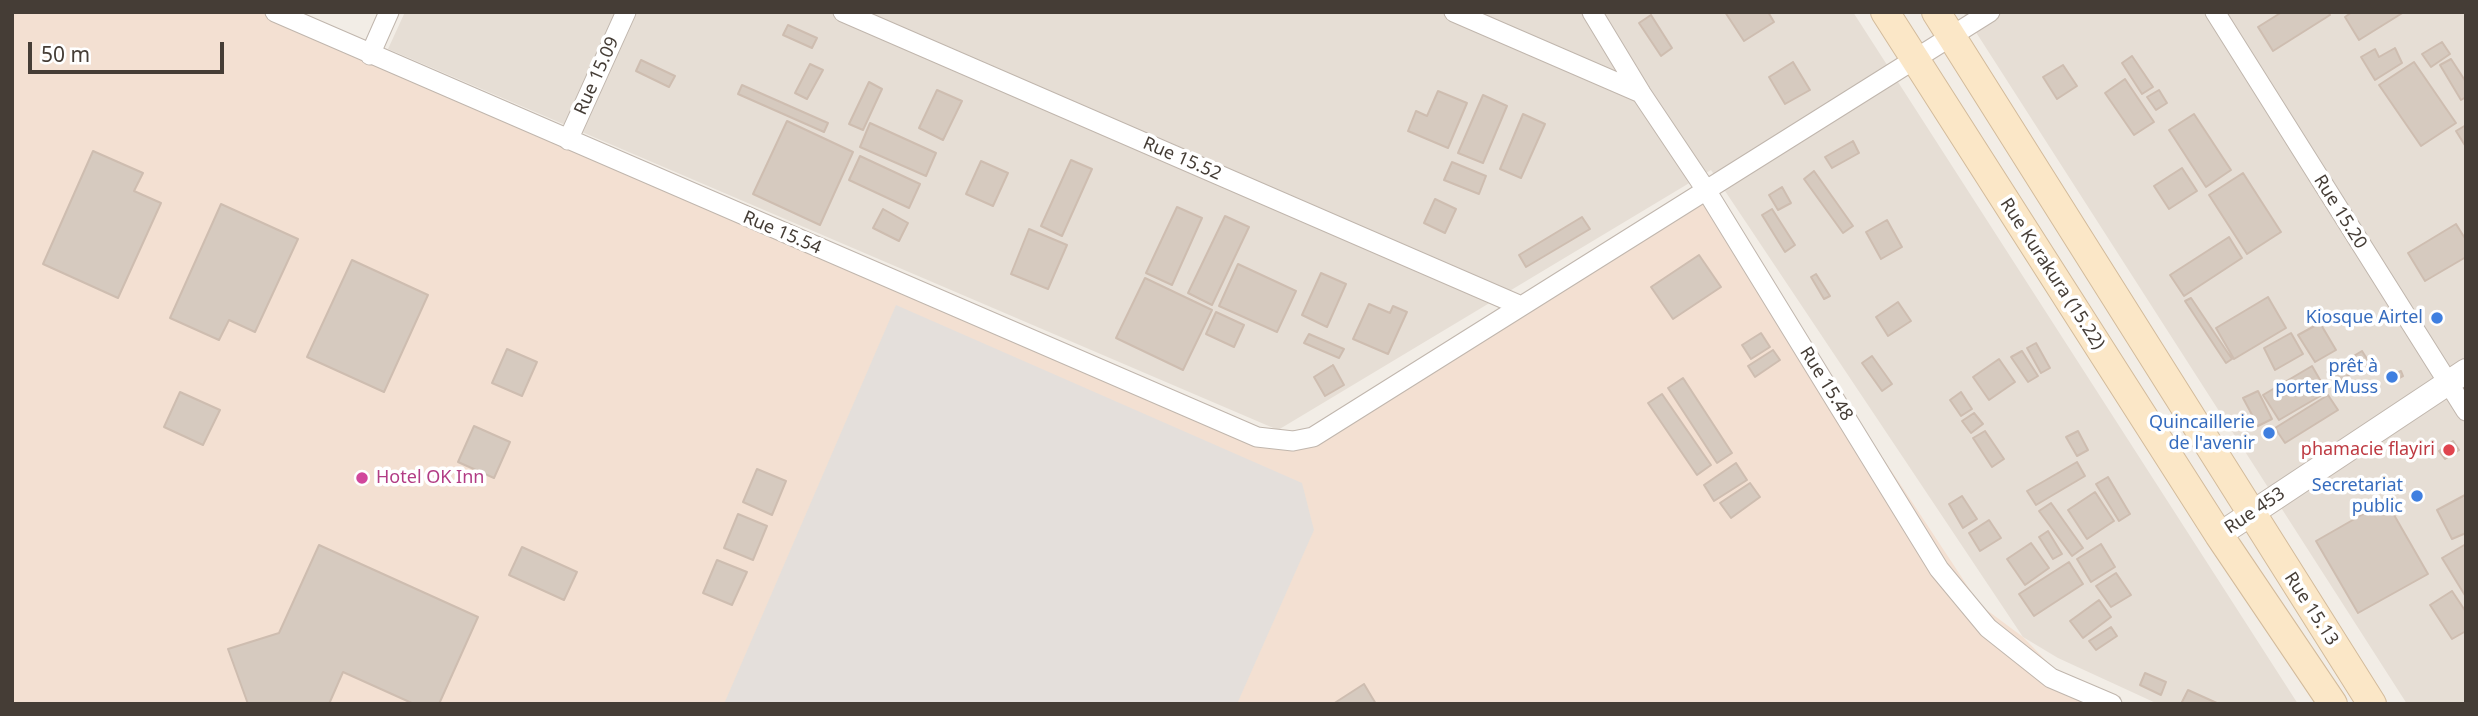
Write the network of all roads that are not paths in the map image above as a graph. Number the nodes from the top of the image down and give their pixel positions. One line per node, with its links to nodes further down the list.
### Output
1 (275, 12): 12 (street, Rue 15.54)
2 (389, 12): 12 (street)
3 (626, 12): 15 (street, Rue 15.09)
4 (843, 12): 17 (street, Rue 15.52)
5 (1454, 12): 14 (street)
6 (1592, 12): 14 (street, Rue 15.48)
7 (1885, 12): 13 (main road, Rue Kurakura (15.22))
8 (1936, 12): 11 (main road)
9 (1990, 12): 11 (street)
10 (2215, 12): 18 (street, Rue 15.20)
11 (1951, 37): 13 (street); 20 (main road)
12 (370, 55): 15 (street, Rue 15.54)
13 (1915, 60): 16 (street); 21 (main road, Rue Kurakura (15.22))
14 (1641, 93): 16 (street, Rue 15.48)
15 (568, 140): 17 (street, Rue 15.54)
16 (1706, 190): 17 (street); 22 (street, Rue 15.48)
17 (1521, 306)
18 (2457, 377): 19 (street, Rue 15.20); 20 (street, Rue 453)
19 (2466, 411)
20 (2250, 514): 21 (street, Rue 453); 24 (main road, Rue 15.13)
21 (2219, 535): 23 (main road, Rue 15.13)
22 (2112, 704)
23 (2333, 704)
24 (2372, 704)

